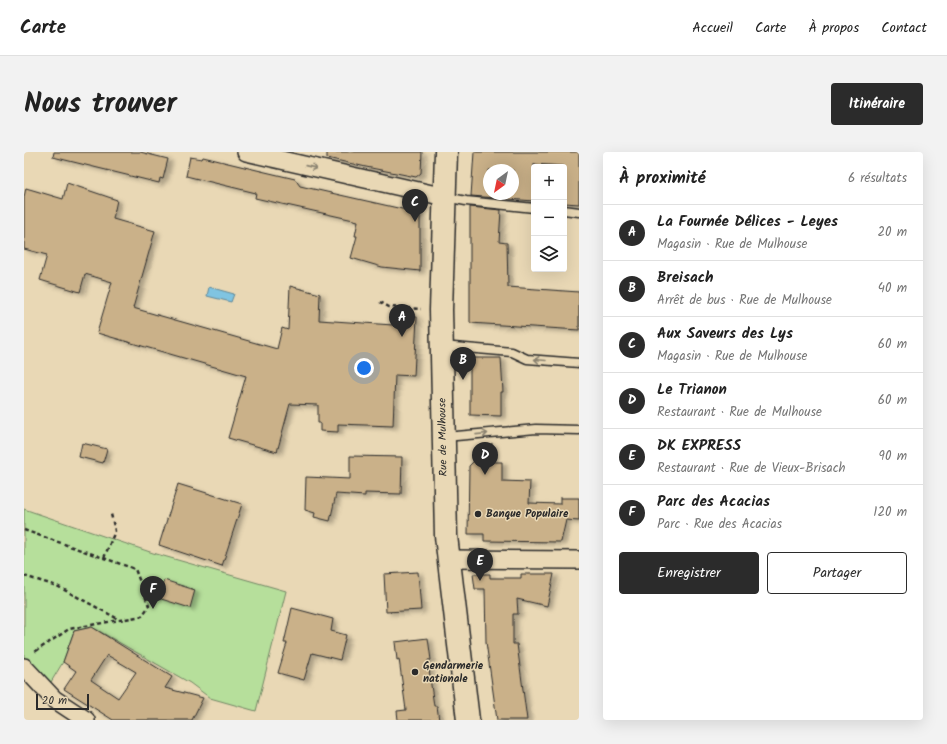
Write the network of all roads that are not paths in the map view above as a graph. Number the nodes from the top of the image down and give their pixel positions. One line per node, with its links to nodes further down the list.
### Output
1 (246, 152): 3 (street, one-way to 3)
2 (446, 152): 3 (main road, Rue de Mulhouse)
3 (445, 197): 4 (lane); 7 (main road, Rue de Mulhouse)
4 (531, 208)
5 (567, 210): 6 (lane)
6 (579, 212)
7 (442, 346): 8 (lane, one-way to 7); 10 (main road, Rue de Mulhouse)
8 (579, 363)
9 (579, 430): 10 (lane, one-way to 9)
10 (443, 437): 11 (main road, Rue de Mulhouse)
11 (448, 559): 12 (street); 15 (main road, Rue de Mulhouse)
12 (579, 560)
13 (27, 661): 14 (street)
14 (86, 720)
15 (468, 720)

